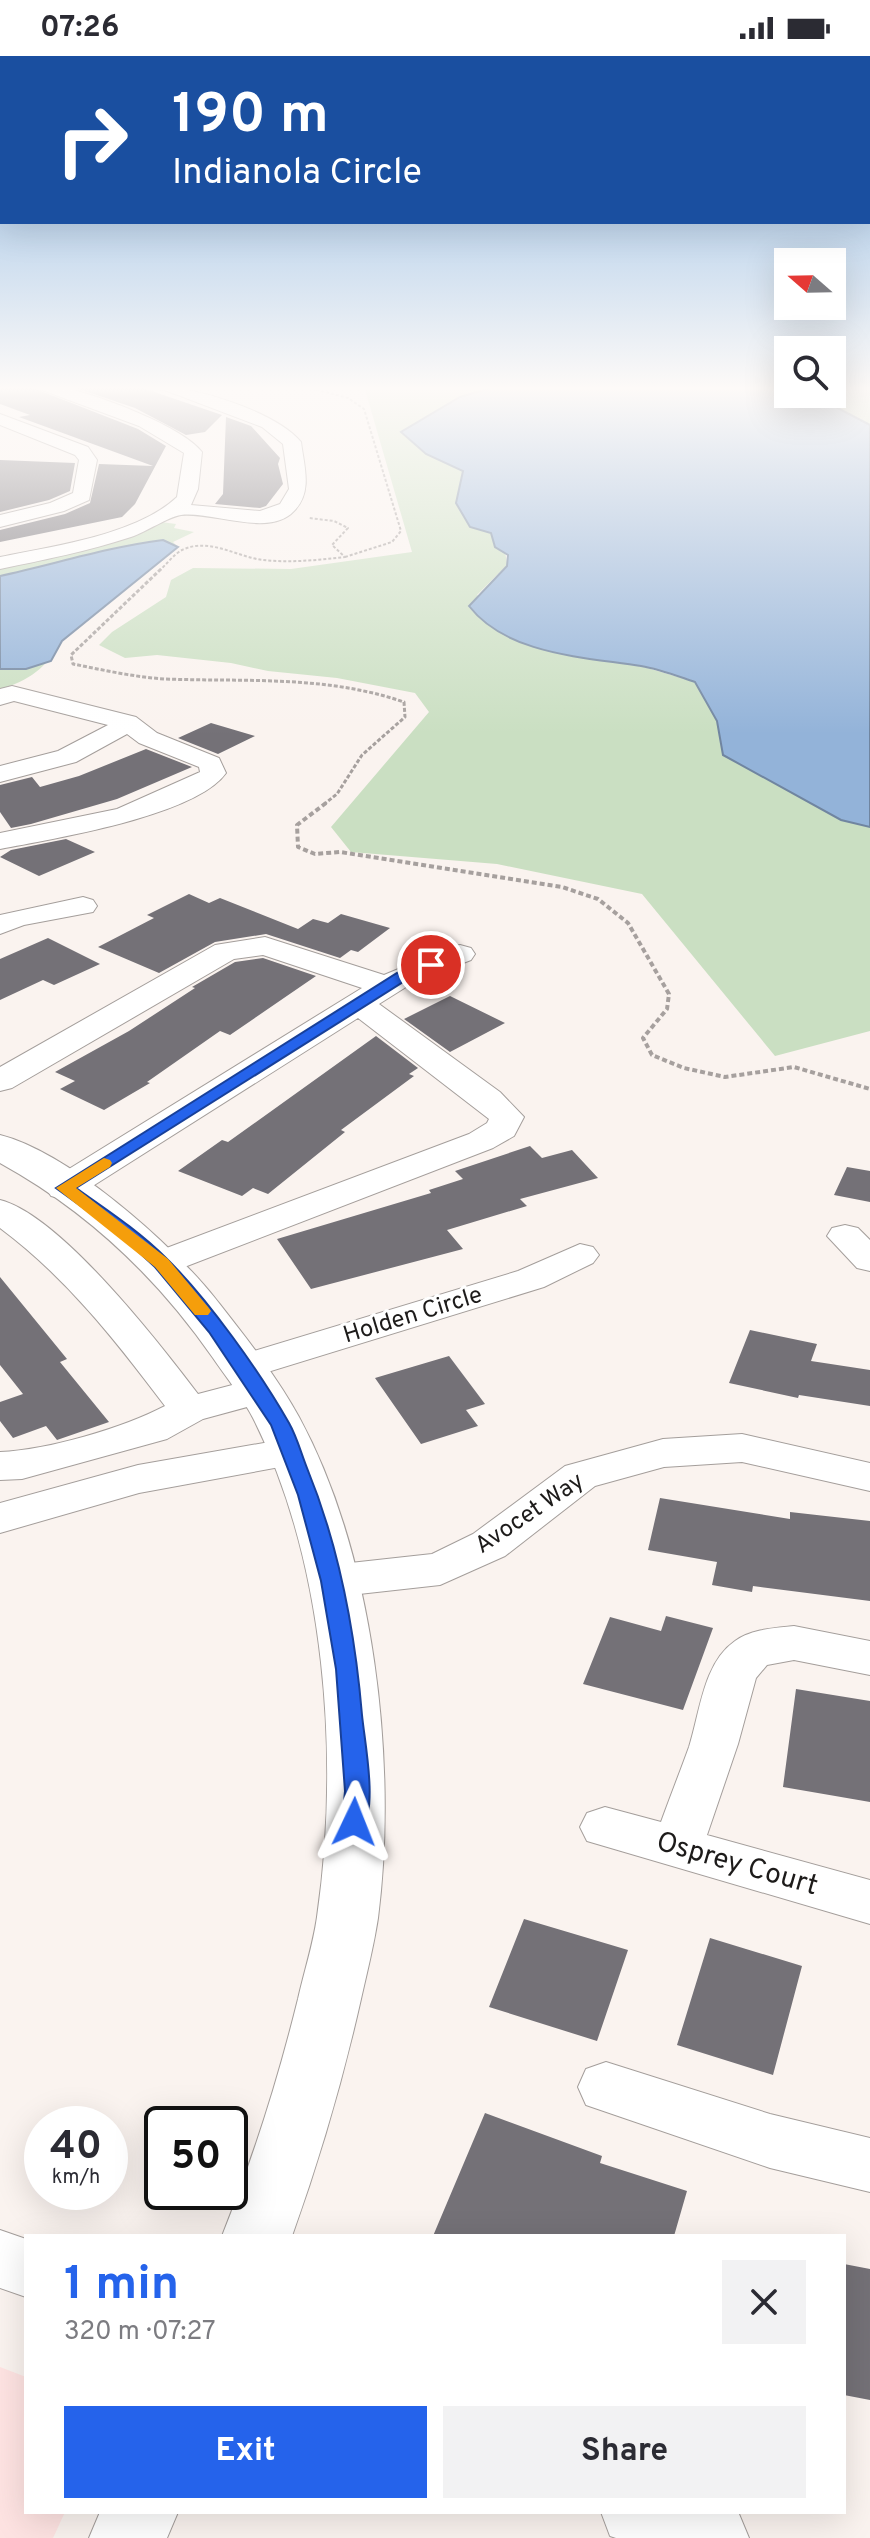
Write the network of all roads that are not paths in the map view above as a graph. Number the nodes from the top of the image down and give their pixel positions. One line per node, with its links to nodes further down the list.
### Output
1 (69, 502): 5 (street)
2 (183, 502): 4 (street)
3 (291, 502): 4 (street)
4 (176, 509): 6 (street)
5 (0, 521)
6 (0, 563)
7 (0, 698): 8 (street)
8 (127, 722): 9 (street); 10 (street)
9 (0, 774)
10 (0, 841)
11 (83, 906): 12 (street)
12 (0, 925)
13 (460, 954): 14 (street)
14 (374, 996): 15 (street); 17 (street); 20 (street)
15 (0, 1081)
16 (0, 1147): 17 (main road)
17 (64, 1188): 20 (main road)
18 (0, 1211): 22 (street)
19 (580, 1255): 21 (street, Holden Circle)
20 (161, 1263): 21 (main road)
21 (251, 1379): 22 (street, Holden Circle); 23 (main road)
22 (189, 1410): 24 (street, Holden Circle)
23 (292, 1452): 26 (street); 27 (main road)
24 (0, 1466)
25 (870, 1477): 27 (street, Avocet Way)
26 (0, 1518)
27 (332, 1581): 34 (main road)
28 (870, 1658): 30 (street)
29 (605, 1827): 30 (street, Osprey Court)
30 (677, 1848): 31 (street, Osprey Court)
31 (870, 1902)
32 (606, 2087): 33 (street)
33 (870, 2165)
34 (258, 2234)
35 (0, 2259): 36 (street)
36 (24, 2267)
37 (138, 2514): 39 (main road)
38 (640, 2514): 40 (street)
39 (128, 2538)
40 (715, 2538)

